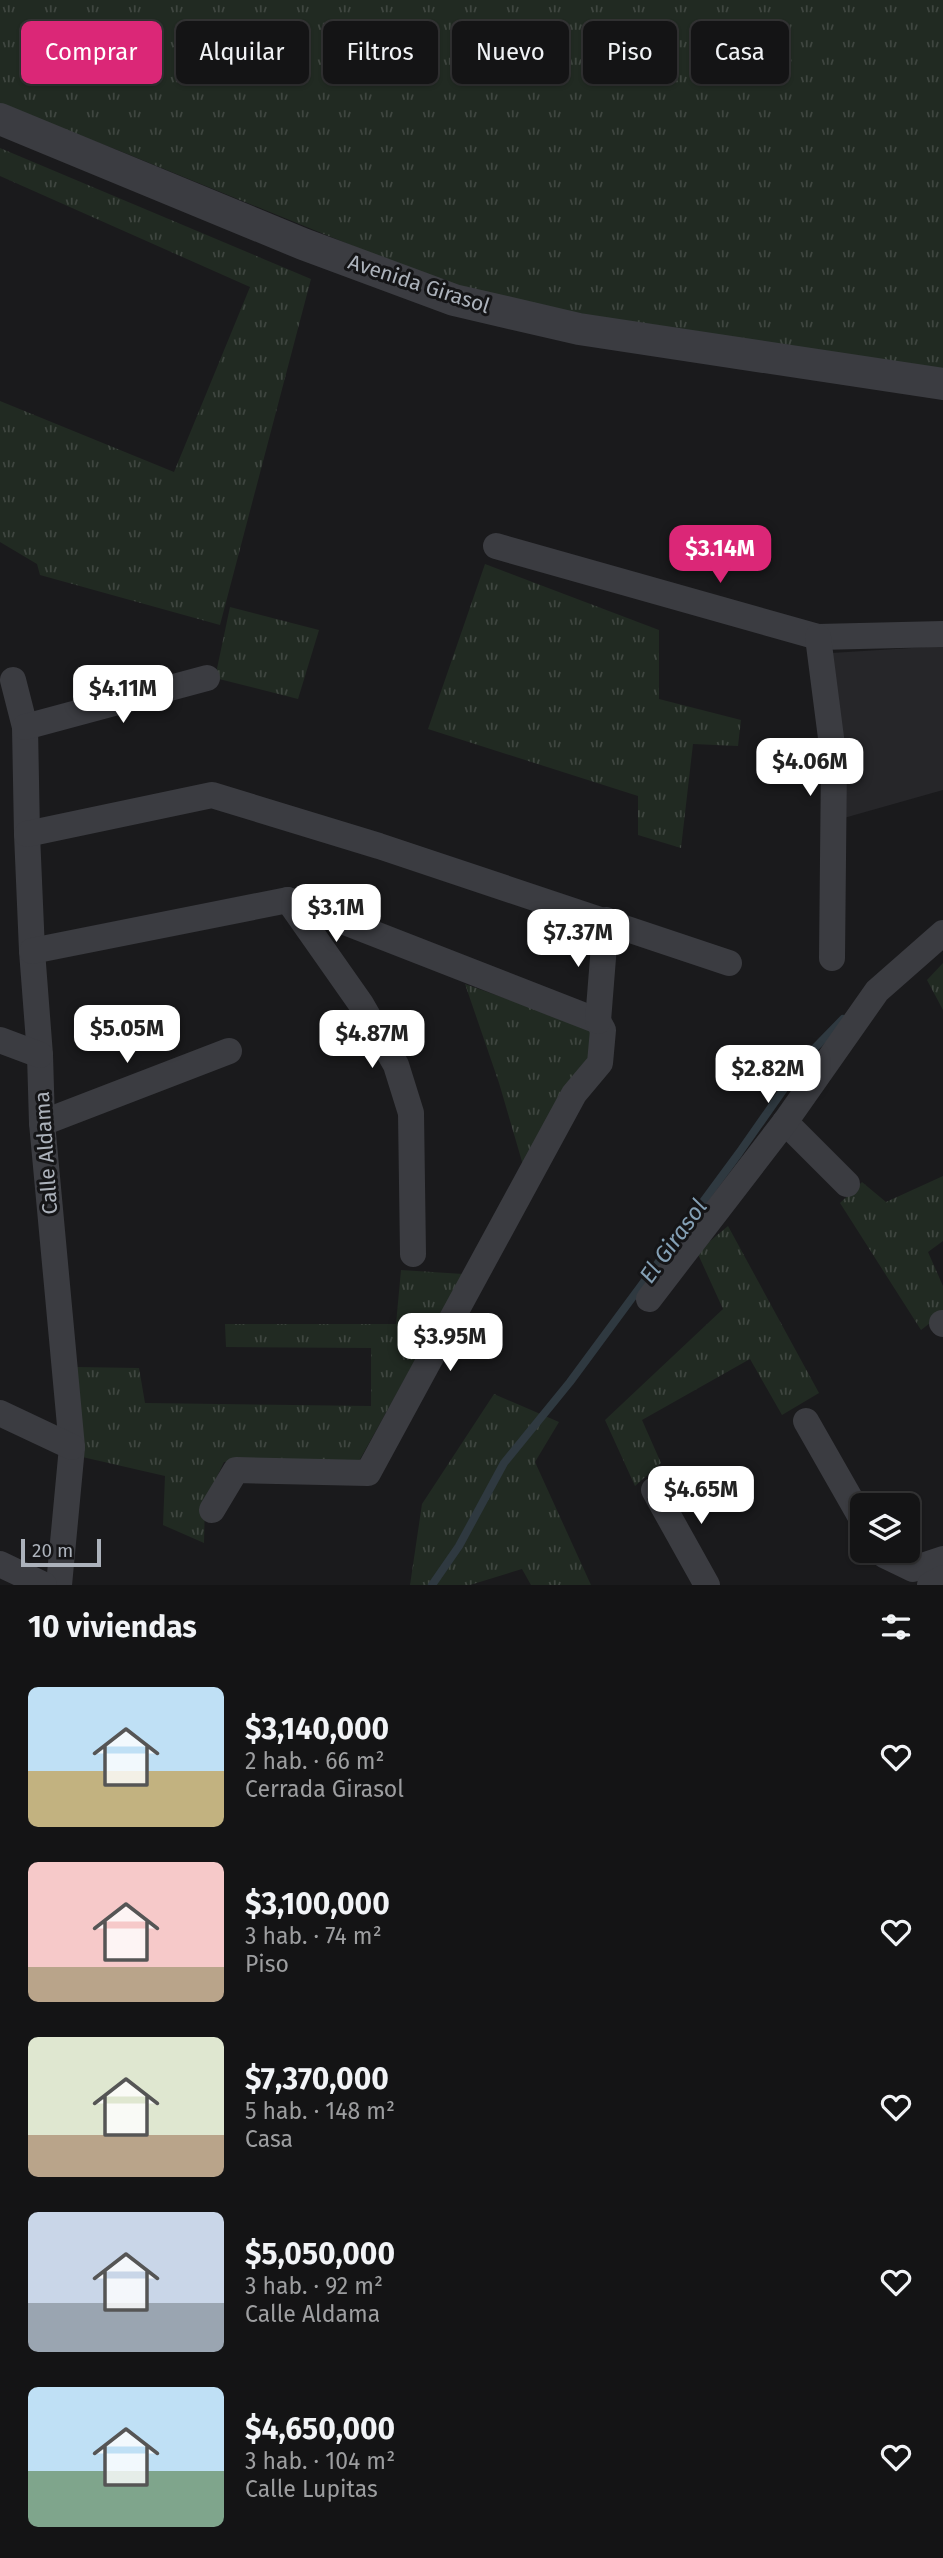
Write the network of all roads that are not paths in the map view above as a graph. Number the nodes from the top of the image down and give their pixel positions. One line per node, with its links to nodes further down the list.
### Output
1 (0, 119): 2 (street, Avenida Girasol)
2 (943, 384)
3 (496, 546): 5 (street)
4 (943, 634): 5 (street)
5 (818, 637): 14 (street)
6 (207, 678): 8 (street)
7 (13, 680): 8 (street, Calle Aldama)
8 (26, 727): 9 (street, Calle Aldama)
9 (27, 834): 11 (street); 13 (street, Calle Aldama)
10 (288, 900): 13 (street); 16 (street); 23 (street)
11 (606, 920): 15 (street); 16 (street)
12 (934, 941): 20 (street)
13 (32, 951): 19 (street, Calle Aldama)
14 (832, 958)
15 (729, 963)
16 (597, 1021): 30 (street)
17 (0, 1040): 19 (street)
18 (229, 1051): 21 (street)
19 (40, 1055): 21 (street, Calle Aldama)
20 (785, 1122): 22 (street); 24 (street)
21 (42, 1123): 27 (street, Calle Aldama)
22 (847, 1184)
23 (413, 1254)
24 (649, 1299)
25 (0, 1413): 27 (street)
26 (806, 1421): 29 (street)
27 (72, 1447): 36 (street, Calle Aldama)
28 (654, 1490): 37 (street)
29 (850, 1498)
30 (212, 1510)
31 (943, 1559): 32 (street)
32 (900, 1563)
33 (0, 1564): 35 (street)
34 (943, 1578): 38 (street)
35 (44, 1585)
36 (60, 1585)
37 (707, 1585)
38 (930, 1585)

